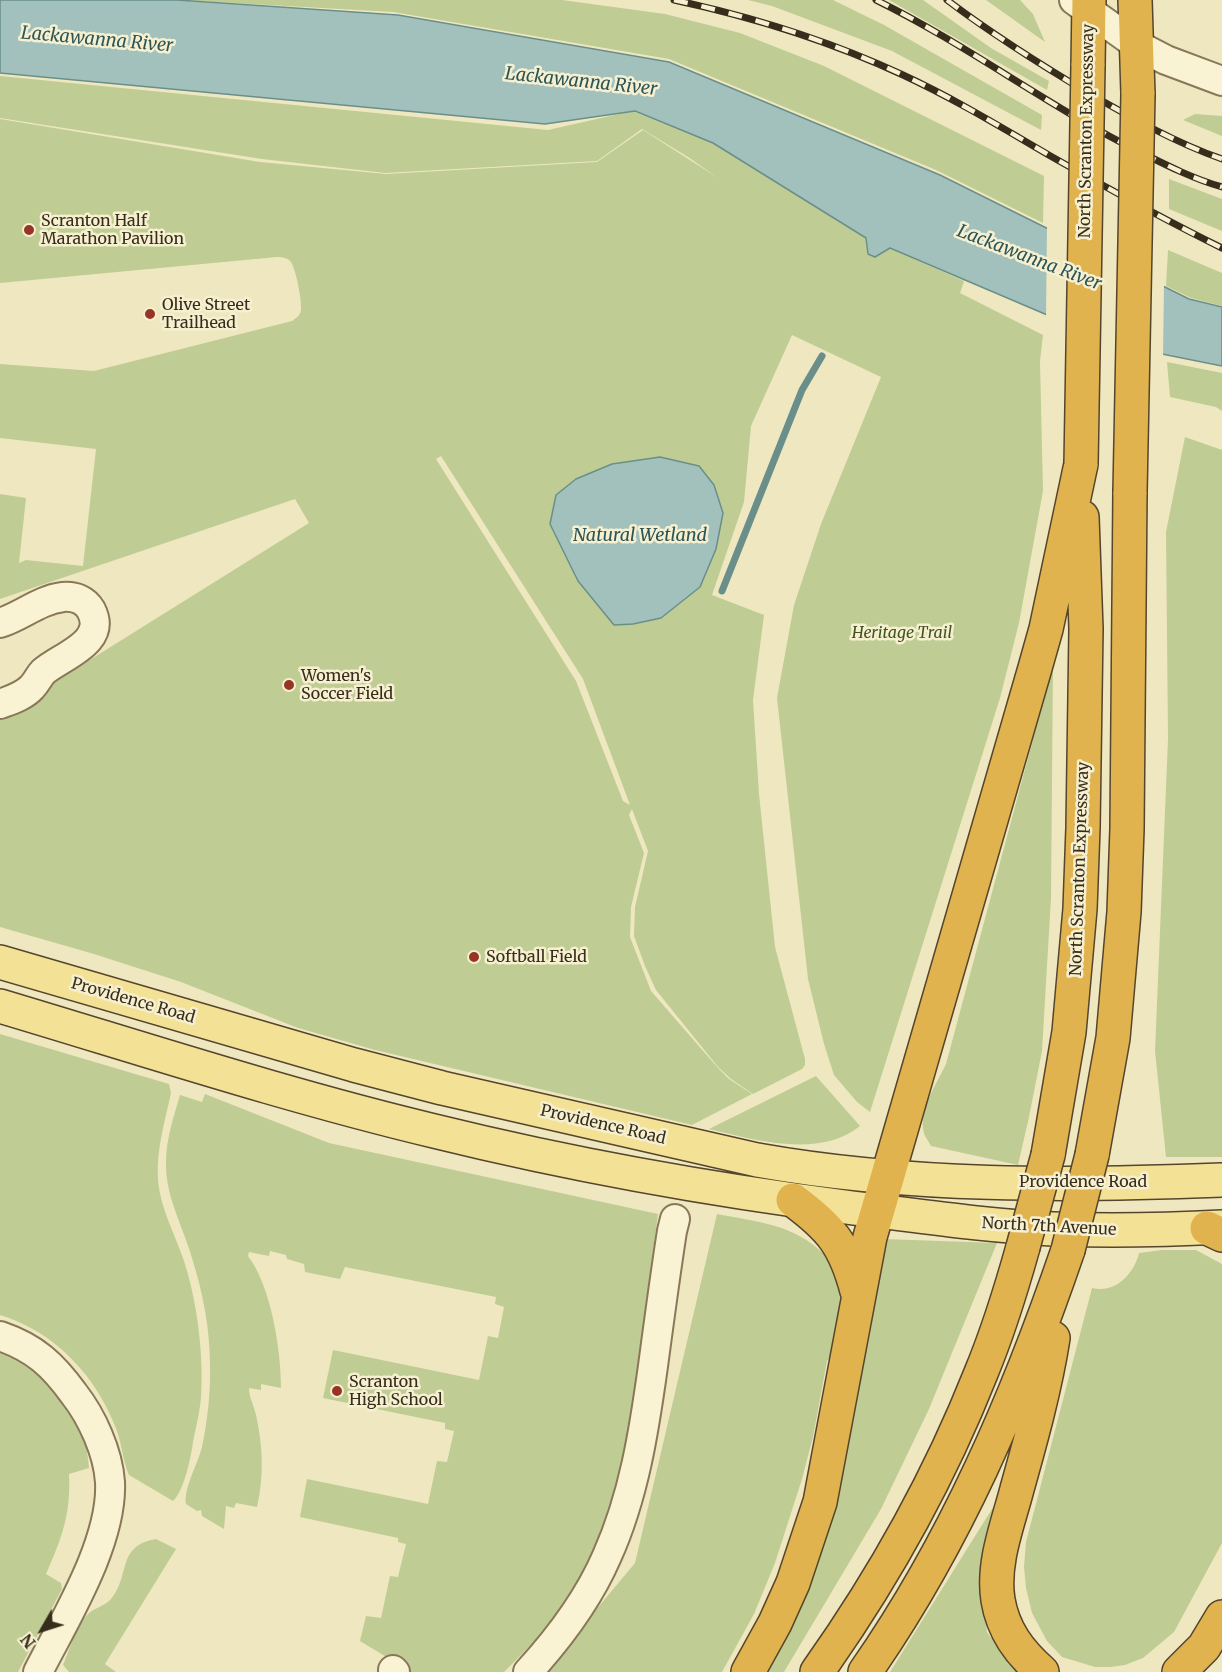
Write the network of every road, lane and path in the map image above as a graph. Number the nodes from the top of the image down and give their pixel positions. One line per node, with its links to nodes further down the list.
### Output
1 (1136, 0): 3 (highway)
2 (1084, 4): 3 (street); 5 (highway, North Scranton Expressway, bridge)
3 (1137, 45): 4 (street); 16 (highway, bridge)
4 (1222, 81)
5 (1081, 464): 10 (highway); 24 (highway, North Scranton Expressway, bridge)
6 (0, 623): 7 (street)
7 (0, 704)
8 (0, 962): 10 (main road, Providence Road)
9 (0, 1006): 12 (main road)
10 (887, 1176): 11 (main road, Providence Road); 13 (highway)
11 (1222, 1180)
12 (793, 1200): 13 (main road); 17 (highway)
13 (877, 1211): 15 (main road, North 7th Avenue); 17 (highway)
14 (675, 1219): 22 (street)
15 (1217, 1230)
16 (1068, 1250): 25 (highway); 26 (highway)
17 (858, 1296): 23 (highway)
18 (0, 1336): 21 (street)
19 (1222, 1617): 27 (highway)
20 (1222, 1658): 28 (highway)
21 (38, 1672)
22 (528, 1672)
23 (748, 1672)
24 (817, 1672)
25 (865, 1672)
26 (1042, 1672)
27 (1179, 1672)
28 (1210, 1672)

